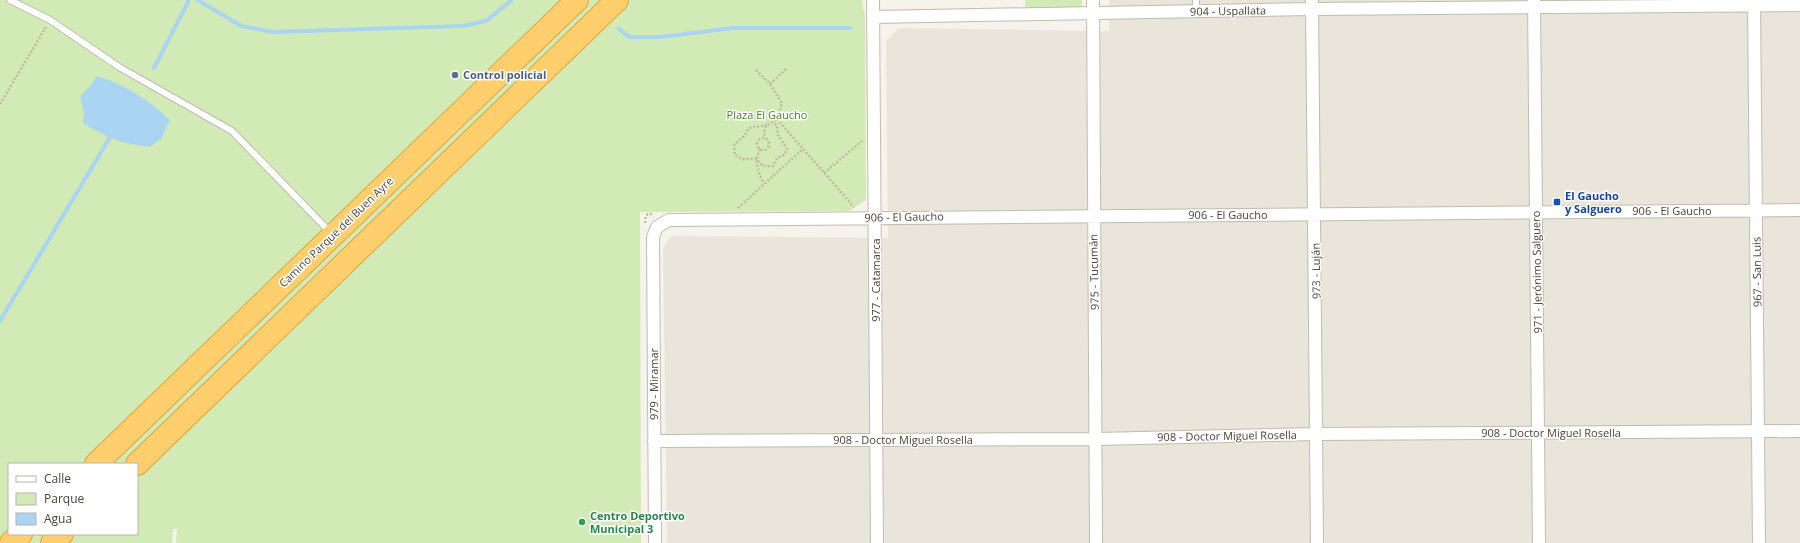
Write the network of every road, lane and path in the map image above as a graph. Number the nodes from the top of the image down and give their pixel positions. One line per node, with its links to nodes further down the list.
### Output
1 (10, 0): 14 (lane)
2 (577, 0): 40 (highway, Camino Parque del Buen Ayre)
3 (617, 0): 49 (highway)
4 (873, 0): 13 (street, 977 - Catamarca)
5 (1093, 0): 12 (street, 975 - Tucumán)
6 (1683, 2): 7 (street, 904 - Uspallata); 8 (street, 904 - Uspallata)
7 (1754, 3): 10 (street, 904 - Uspallata); 30 (street, 967 - San Luis)
8 (1534, 4): 9 (street, 904 - Uspallata); 33 (street, 971 - Jerónimo Salguero)
9 (1312, 5): 11 (street, 904 - Uspallata); 35 (street, 973 - Luján)
10 (1800, 5)
11 (1196, 6): 12 (street, 904 - Uspallata)
12 (1093, 14): 13 (street, 904 - Uspallata); 36 (street, 975 - Tucumán)
13 (873, 17): 37 (street, 977 - Catamarca)
14 (50, 20): 18 (path); 40 (lane)
15 (756, 70): 17 (path)
16 (786, 70): 17 (path)
17 (770, 84): 19 (path)
18 (0, 104)
19 (777, 119): 20 (path); 25 (path)
20 (772, 122): 21 (path); 26 (path)
21 (767, 125): 22 (path); 26 (path)
22 (764, 138): 24 (path); 24 (path)
23 (863, 148): 27 (path)
24 (760, 149): 26 (path)
25 (803, 149): 27 (path); 28 (path)
26 (756, 159): 28 (path)
27 (824, 173): 29 (path)
28 (764, 184): 32 (path)
29 (849, 210)
30 (1756, 210): 31 (street, 906 - El Gaucho); 33 (street, 906 - El Gaucho); 42 (street, 967 - San Luis)
31 (1800, 210)
32 (733, 212)
33 (1536, 212): 35 (street, 906 - El Gaucho); 43 (street, 971 - Jerónimo Salguero)
34 (661, 214): 39 (path)
35 (1315, 214): 36 (street, 906 - El Gaucho); 44 (street, 973 - Luján)
36 (1094, 216): 37 (street, 906 - El Gaucho); 45 (street, 975 - Tucumán)
37 (876, 218): 38 (street, 906 - El Gaucho); 47 (street, 977 - Catamarca)
38 (657, 227): 46 (street, 979 - Miramar)
39 (645, 228)
40 (333, 234): 48 (highway, Camino Parque del Buen Ayre)
41 (1800, 431): 42 (street, 908 - Doctor Miguel Rosella)
42 (1759, 432): 43 (street, 908 - Doctor Miguel Rosella); 59 (street, 967 - San Luis)
43 (1539, 433): 44 (street, 908 - Doctor Miguel Rosella); 58 (street, 971 - Jerónimo Salguero)
44 (1317, 434): 45 (street, 908 - Doctor Miguel Rosella); 57 (street, 973 - Luján)
45 (1097, 439): 47 (street, 908 - Doctor Miguel Rosella); 56 (street, 975 - Tucumán)
46 (654, 441): 47 (street, 908 - Doctor Miguel Rosella); 54 (street, 979 - Miramar)
47 (876, 441): 55 (street, 977 - Catamarca)
48 (97, 463)
49 (138, 463)
50 (20, 535): 52 (highway)
51 (61, 535): 53 (highway)
52 (11, 543)
53 (52, 543)
54 (656, 543)
55 (877, 543)
56 (1096, 543)
57 (1317, 543)
58 (1539, 543)
59 (1760, 543)

